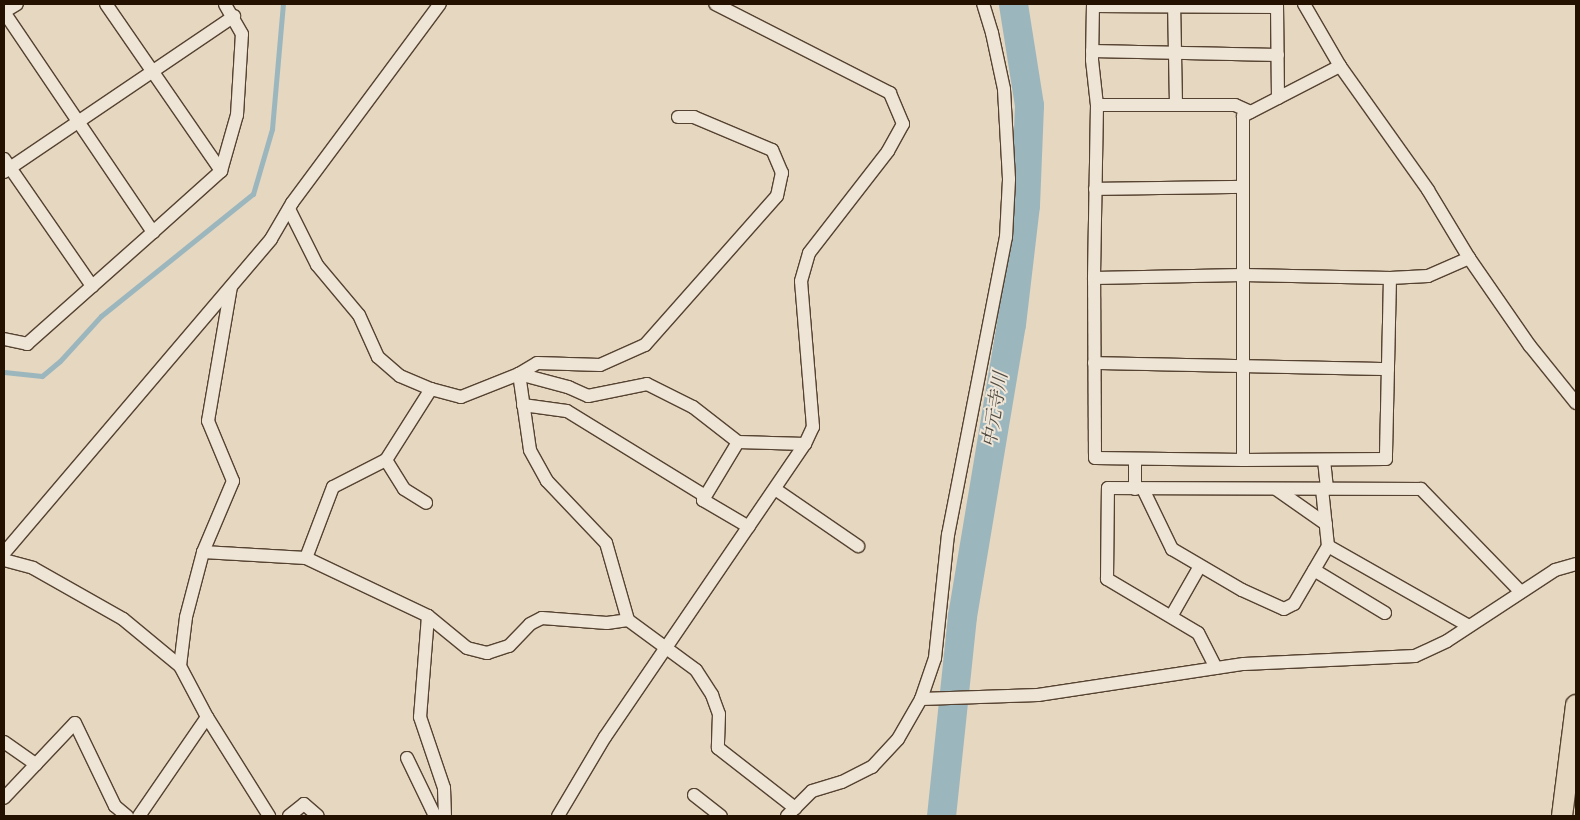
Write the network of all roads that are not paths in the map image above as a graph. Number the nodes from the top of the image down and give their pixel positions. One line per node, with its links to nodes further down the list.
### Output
1 (17, 4): 11 (street)
2 (106, 4): 17 (street)
3 (225, 4): 12 (street)
4 (440, 4): 28 (street)
5 (714, 4): 45 (street)
6 (982, 4): 76 (street)
7 (1304, 4): 16 (street)
8 (1093, 5): 9 (street); 13 (street)
9 (1174, 5): 10 (street); 14 (street)
10 (1277, 6): 15 (street)
11 (4, 12): 23 (street)
12 (234, 16): 17 (street); 25 (street)
13 (1092, 51): 14 (street); 19 (street)
14 (1175, 53): 15 (street); 20 (street)
15 (1278, 55): 18 (street)
16 (1340, 66): 18 (street); 30 (street)
17 (153, 70): 23 (street); 25 (street)
18 (1278, 98): 21 (street)
19 (1097, 105): 20 (street); 27 (street)
20 (1176, 105): 21 (street)
21 (1251, 112): 26 (street)
22 (678, 117): 40 (street)
23 (78, 122): 24 (street); 29 (street)
24 (6, 166): 35 (street)
25 (221, 171): 29 (street)
26 (1243, 187): 27 (street); 31 (street)
27 (1095, 189): 32 (street)
28 (289, 209): 34 (street); 41 (street)
29 (153, 232): 35 (street)
30 (1469, 258): 33 (street); 42 (street)
31 (1243, 275): 32 (street); 33 (street); 38 (street)
32 (1094, 278): 37 (street)
33 (1390, 278): 39 (street)
34 (232, 285): 60 (street); 61 (street)
35 (92, 286): 36 (street)
36 (4, 339)
37 (1094, 363): 38 (street); 46 (street)
38 (1243, 366): 39 (street); 48 (street)
39 (1388, 368): 49 (street)
40 (519, 374): 41 (street); 43 (street); 44 (street)
41 (431, 389): 47 (street)
42 (1576, 403)
43 (523, 405): 54 (street); 71 (street)
44 (738, 442): 45 (street); 54 (street)
45 (805, 444): 50 (street)
46 (1135, 459): 48 (street); 51 (street)
47 (386, 460): 55 (street); 62 (street)
48 (1243, 460): 49 (street)
49 (1324, 460): 53 (street)
50 (775, 489): 57 (street); 58 (street)
51 (1139, 489): 52 (street); 65 (street); 69 (street)
52 (1276, 489): 53 (street); 56 (street)
53 (1324, 489): 56 (street); 67 (street)
54 (706, 496): 57 (street)
55 (426, 503)
56 (1326, 524): 59 (street)
57 (749, 527): 73 (street)
58 (858, 546)
59 (1328, 546): 66 (street); 72 (street)
60 (4, 552)
61 (203, 552): 62 (street); 74 (street)
62 (306, 558): 70 (street)
63 (4, 560): 74 (street)
64 (1576, 564): 67 (street)
65 (1200, 566): 66 (street); 69 (street)
66 (1314, 570): 68 (street)
67 (1520, 591): 72 (street)
68 (1385, 613)
69 (1172, 615): 75 (street)
70 (428, 616): 71 (street); 91 (street)
71 (628, 620): 73 (street)
72 (1469, 626): 75 (street)
73 (667, 648): 84 (street); 92 (street)
74 (180, 666): 78 (street)
75 (1216, 668): 76 (street)
76 (921, 699): 84 (street)
77 (1576, 705): 94 (main road)
78 (207, 717): 86 (street); 87 (street)
79 (4, 742): 81 (street)
80 (407, 758): 90 (street)
81 (36, 764): 83 (street); 85 (street)
82 (694, 795): 93 (street)
83 (4, 798)
84 (791, 812)
85 (127, 816)
86 (139, 816)
87 (269, 816)
88 (290, 816): 89 (street)
89 (318, 816)
90 (435, 816)
91 (445, 816)
92 (558, 816)
93 (721, 816)
94 (1562, 816)

